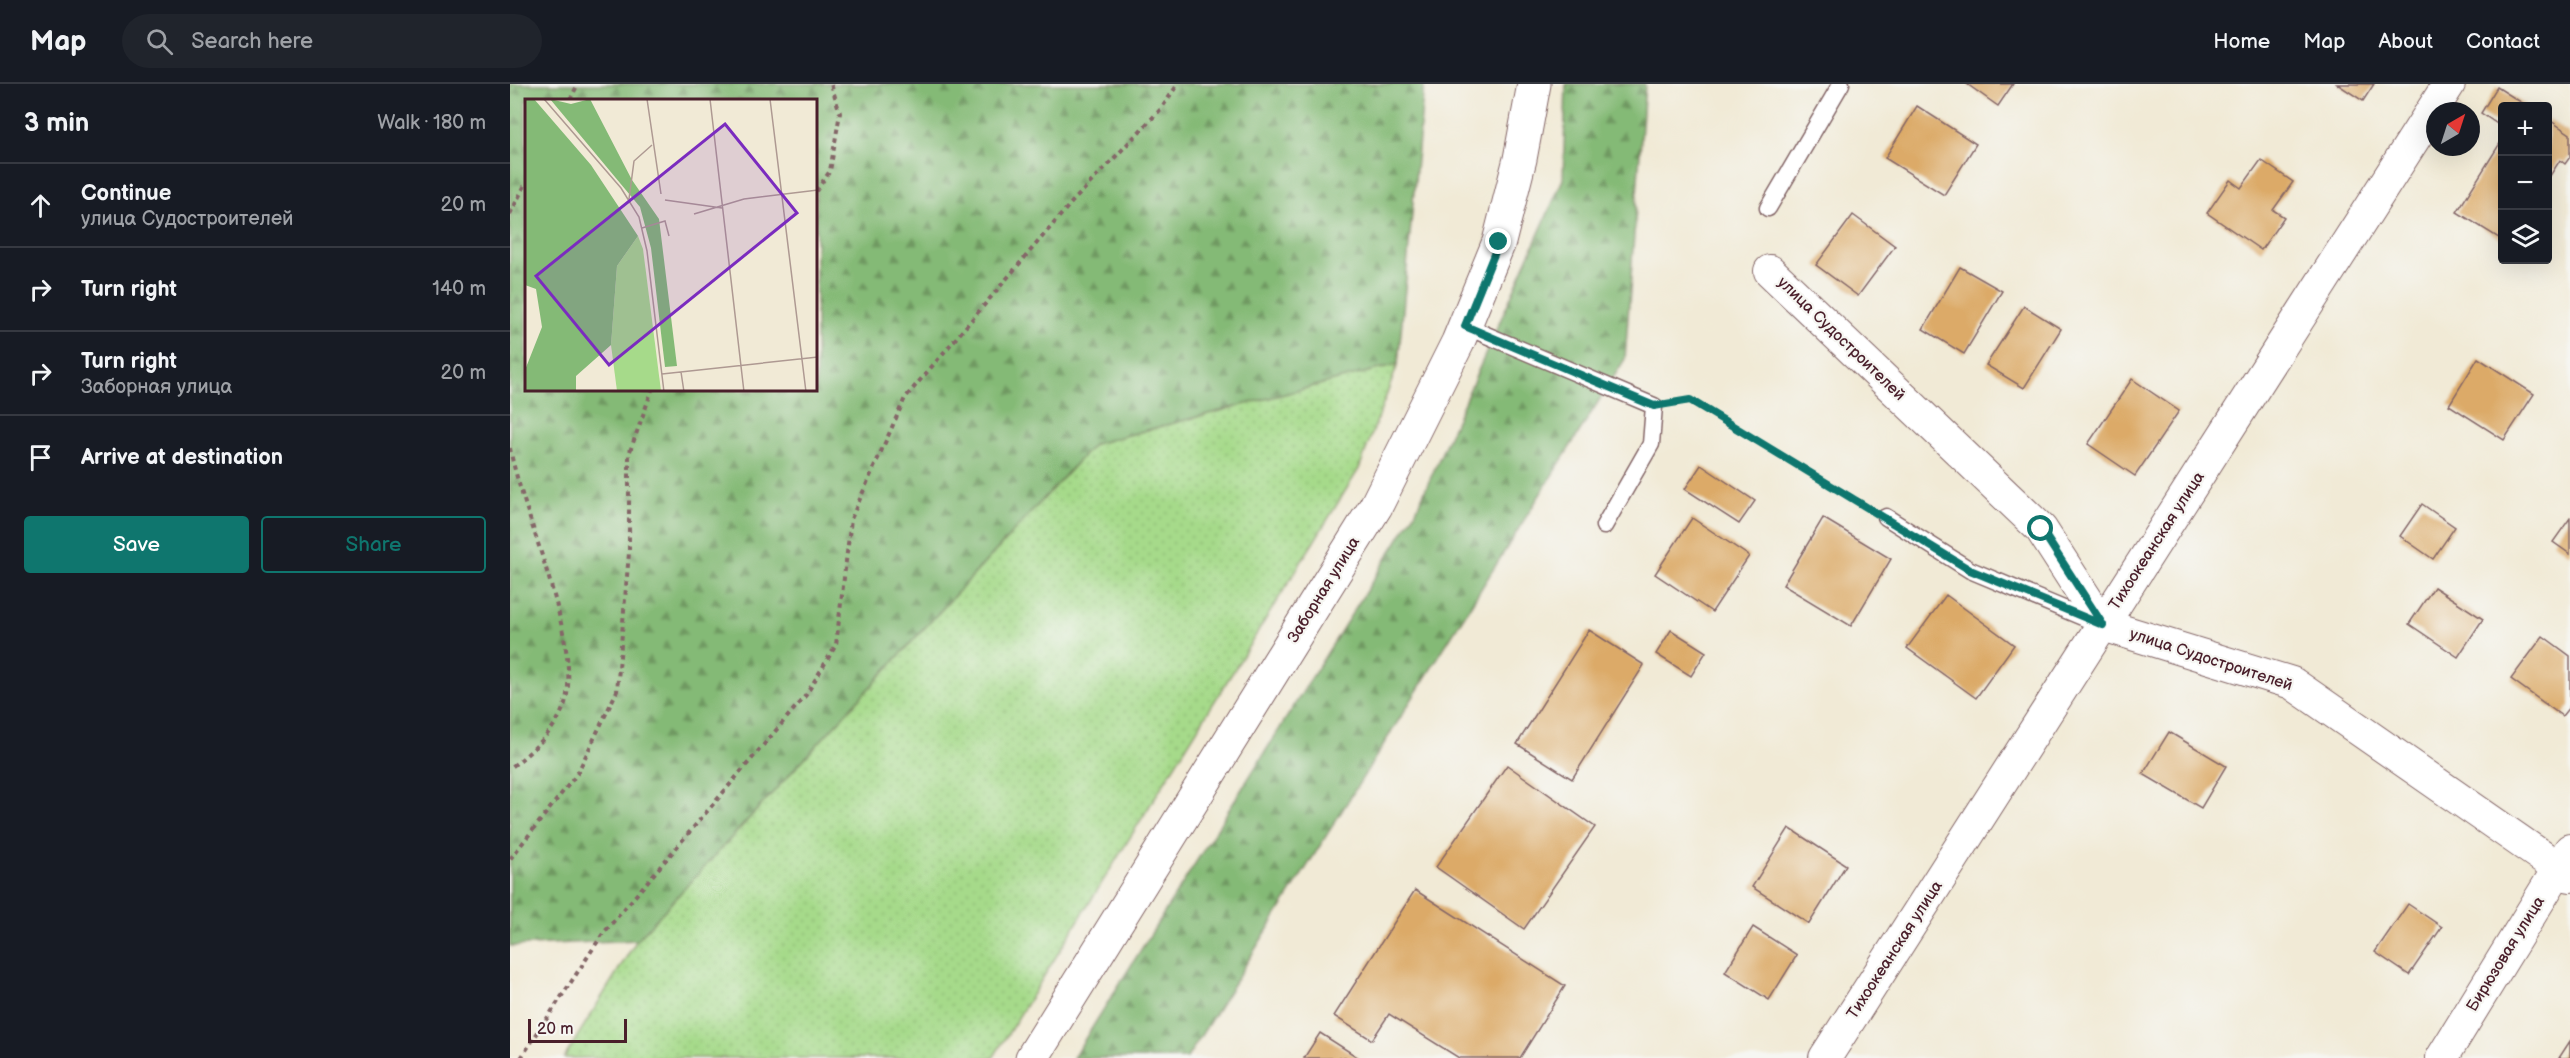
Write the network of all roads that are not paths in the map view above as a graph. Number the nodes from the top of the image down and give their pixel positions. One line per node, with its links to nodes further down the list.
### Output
1 (1534, 84): 6 (street, Заборная улица)
2 (1841, 84): 4 (lane)
3 (2449, 84): 9 (street, Тихоокеанская улица)
4 (1768, 208)
5 (1770, 271): 9 (street, улица Судостроителей)
6 (1465, 326): 8 (lane); 11 (street, Заборная улица)
7 (1886, 517): 9 (lane)
8 (1604, 526)
9 (2103, 625): 10 (street, улица Судостроителей); 12 (street, Тихоокеанская улица)
10 (2566, 865): 13 (street, Бирюзовая улица)
11 (1032, 1058)
12 (1825, 1058)
13 (2442, 1058)

